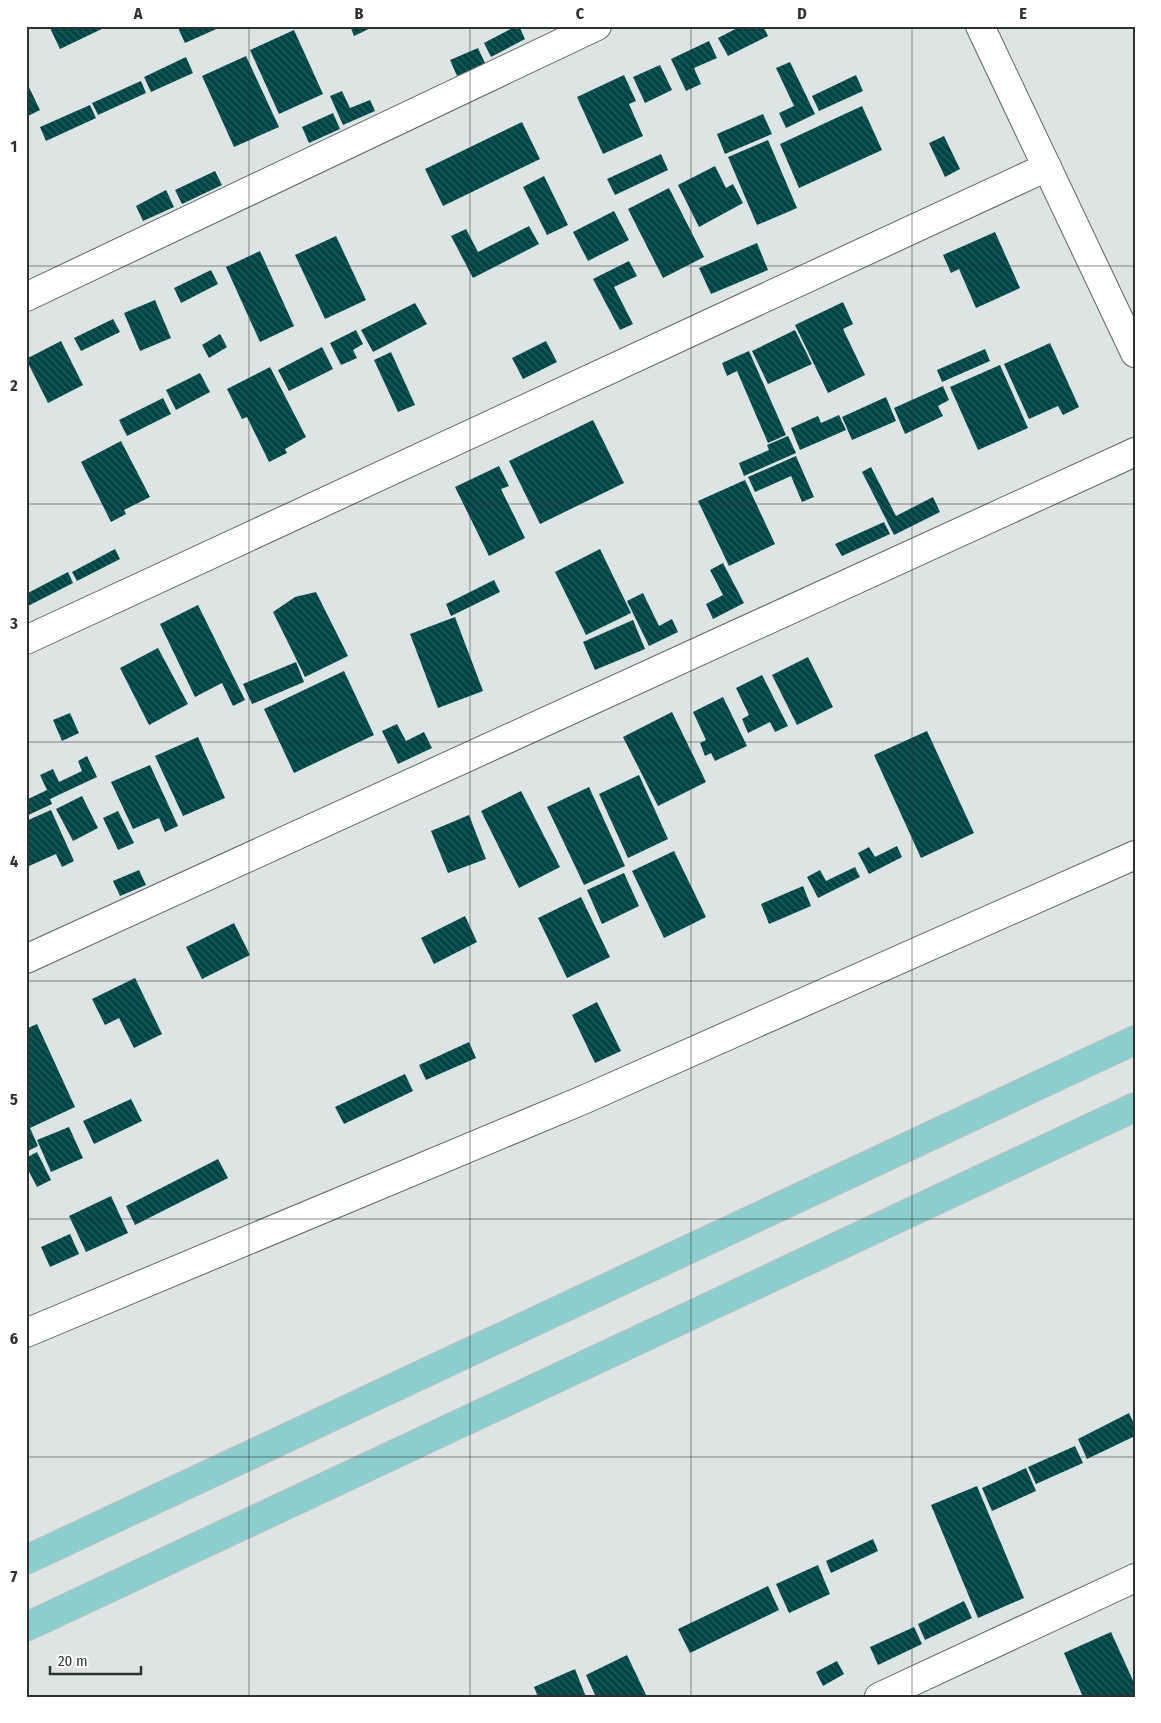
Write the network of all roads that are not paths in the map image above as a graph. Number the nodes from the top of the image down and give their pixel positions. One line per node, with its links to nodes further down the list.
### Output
1 (598, 26): 4 (street)
2 (980, 26): 3 (street)
3 (1047, 167): 5 (street); 7 (street)
4 (26, 297)
5 (1135, 353)
6 (1135, 452): 9 (street)
7 (26, 640)
8 (1135, 855): 12 (street)
9 (26, 959)
10 (1135, 1040): 13 (main road)
11 (1135, 1107): 15 (main road)
12 (26, 1333)
13 (26, 1560)
14 (1135, 1578): 16 (street)
15 (26, 1627)
16 (879, 1697)

